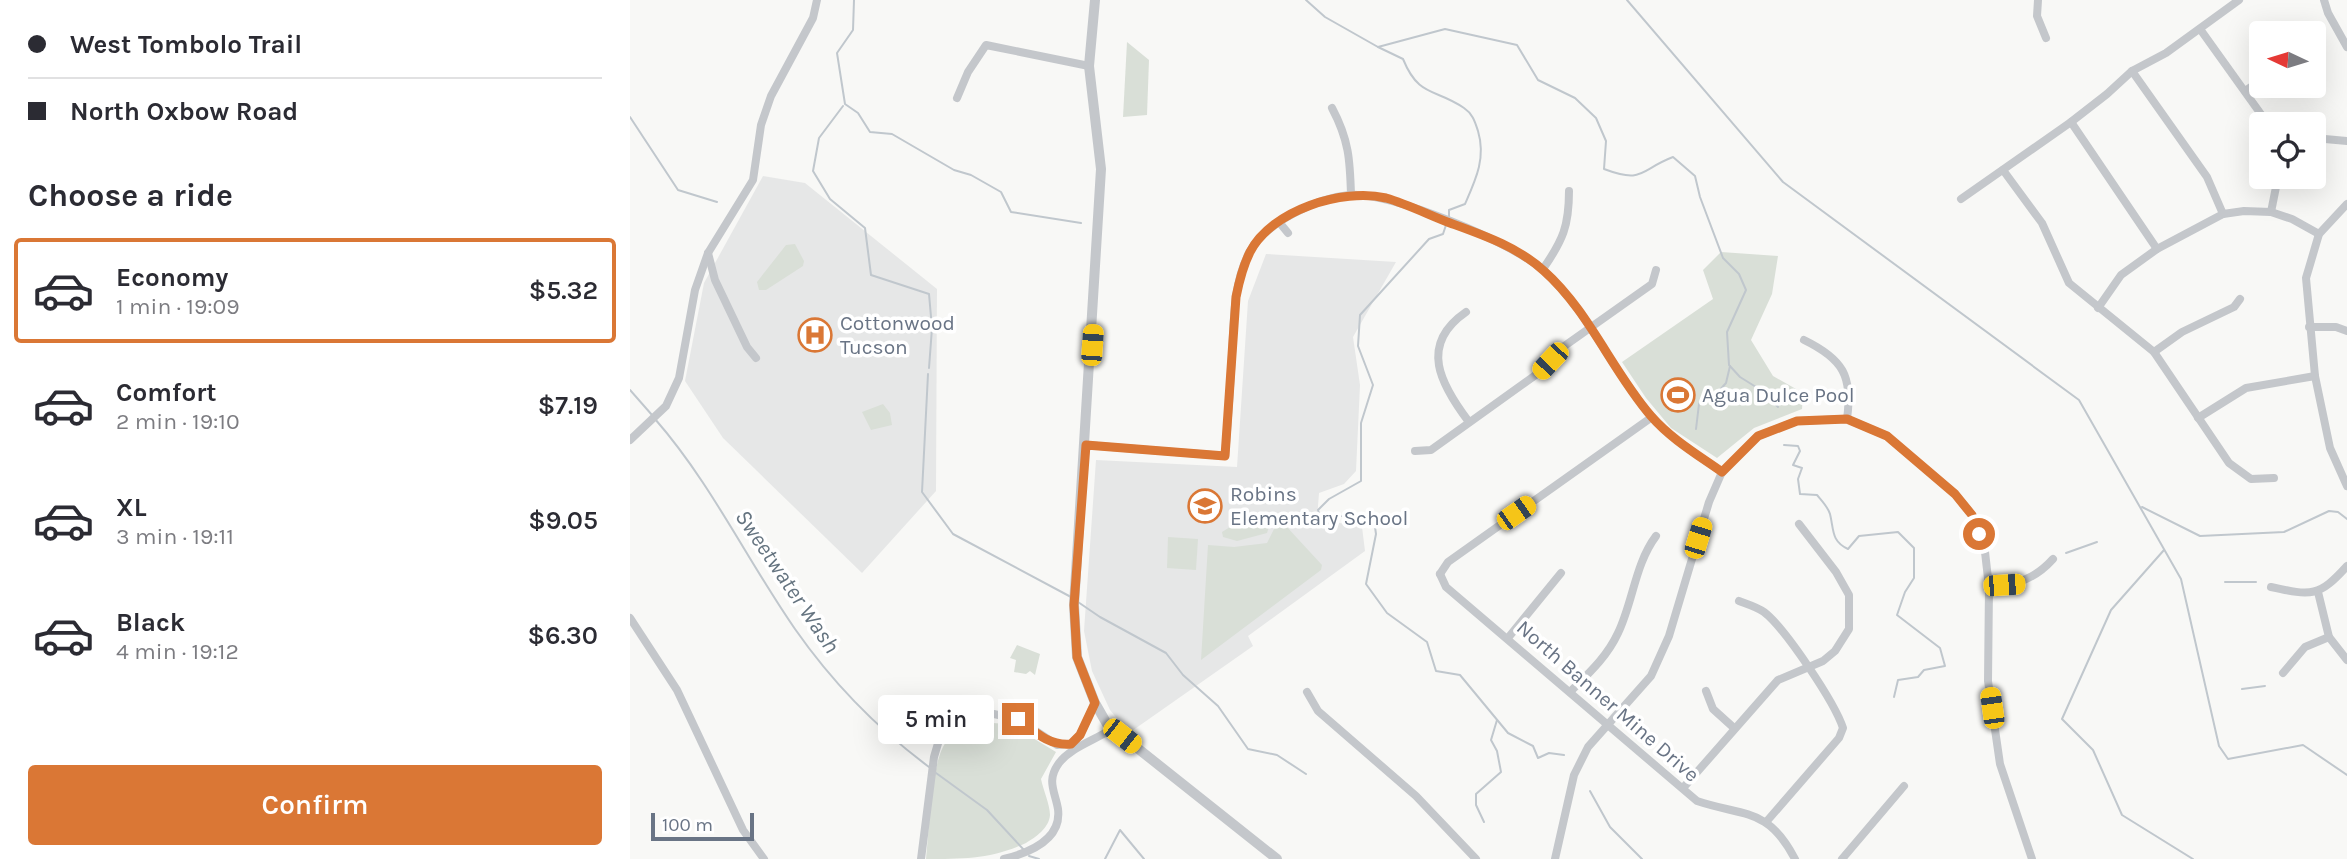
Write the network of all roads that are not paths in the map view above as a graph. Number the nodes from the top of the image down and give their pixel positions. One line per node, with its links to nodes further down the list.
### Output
1 (817, 0): 31 (street)
2 (1095, 0): 9 (street)
3 (2038, 0): 7 (street)
4 (2239, 0): 6 (street)
5 (2326, 0): 8 (street)
6 (2200, 29): 10 (street); 12 (street)
7 (2046, 38)
8 (2347, 47)
9 (1089, 66): 13 (street); 49 (street)
10 (2132, 71): 16 (street); 26 (street)
11 (2249, 88): 12 (street)
12 (2245, 91): 15 (street)
13 (957, 98)
14 (1332, 108): 22 (street)
15 (2260, 112)
16 (2071, 122): 19 (street); 30 (street)
17 (2326, 139): 18 (street)
18 (2347, 141)
19 (2003, 170): 23 (street); 35 (street)
20 (2276, 189): 25 (street)
21 (1569, 191): 32 (street)
22 (1350, 195): 27 (street); 32 (street)
23 (1961, 199)
24 (2347, 204): 29 (street)
25 (2271, 212): 26 (street); 29 (street)
26 (2222, 214): 30 (street)
27 (1279, 222): 28 (street); 49 (street)
28 (1288, 233)
29 (2319, 234): 37 (street)
30 (2157, 249): 35 (street)
31 (708, 253): 42 (street); 48 (street)
32 (1543, 269): 38 (street)
33 (1656, 270): 38 (street)
34 (2240, 299): 41 (street)
35 (2098, 308): 41 (street)
36 (1466, 312): 47 (street)
37 (2309, 327): 39 (street); 43 (street)
38 (1589, 328): 44 (street); 47 (street)
39 (2347, 331)
40 (1804, 340): 46 (street)
41 (2154, 352): 45 (street)
42 (755, 358)
43 (2315, 376): 45 (street); 53 (street)
44 (1652, 417): 51 (street); 65 (street, North Banner Mine Drive)
45 (2199, 418): 52 (street)
46 (1847, 419): 51 (street); 59 (street)
47 (1469, 422): 50 (street)
48 (630, 440)
49 (1086, 445): 72 (street)
50 (1415, 451)
51 (1722, 472): 73 (street)
52 (2274, 478)
53 (2347, 486)
54 (1799, 524): 67 (street)
55 (1656, 537): 71 (street)
56 (2053, 559): 59 (street)
57 (2347, 566): 61 (street)
58 (1561, 573): 65 (street)
59 (1989, 587): 87 (street)
60 (2271, 587): 61 (street)
61 (2318, 592): 64 (street)
62 (1739, 601): 67 (street)
63 (630, 618): 79 (street)
64 (2329, 637): 66 (street); 68 (street)
65 (1508, 638): 71 (street, North Banner Mine Drive)
66 (2347, 660)
67 (1808, 667): 74 (street); 78 (street)
68 (2283, 674)
69 (1706, 691): 74 (street)
70 (1307, 692): 83 (street)
71 (1570, 692): 73 (street, North Banner Mine Drive)
72 (1095, 703): 75 (street); 80 (street)
73 (1608, 725): 77 (street, North Banner Mine Drive); 84 (street)
74 (1734, 728): 77 (street)
75 (1113, 729): 81 (street); 82 (street)
76 (1905, 786): 86 (street)
77 (1683, 788): 78 (street, North Banner Mine Drive)
78 (1767, 821): 85 (street)
79 (764, 859)
80 (921, 859)
81 (1004, 859)
82 (1277, 859)
83 (1476, 859)
84 (1555, 859)
85 (1795, 859)
86 (1842, 859)
87 (2032, 859)

